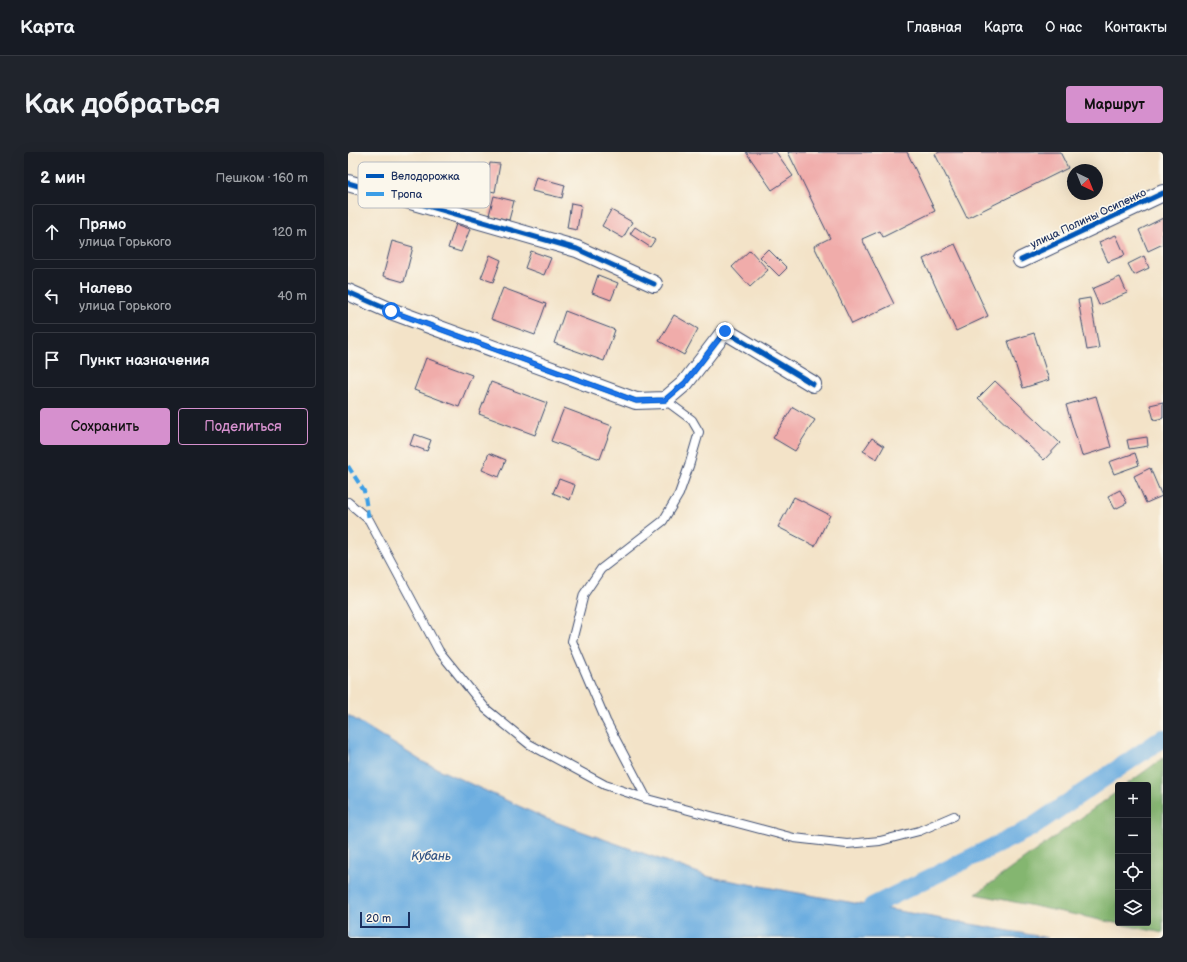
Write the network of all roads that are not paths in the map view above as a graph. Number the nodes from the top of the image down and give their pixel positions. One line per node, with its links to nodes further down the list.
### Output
1 (348, 183): 2 (street)
2 (358, 186)
3 (1163, 193): 5 (street, улица Полины Осипенко)
4 (435, 208): 6 (street)
5 (1021, 260)
6 (654, 284)
7 (348, 292): 9 (street)
8 (813, 384): 9 (street)
9 (665, 400): 11 (lane)
10 (348, 502): 11 (lane)
11 (647, 799): 12 (lane)
12 (954, 816)

